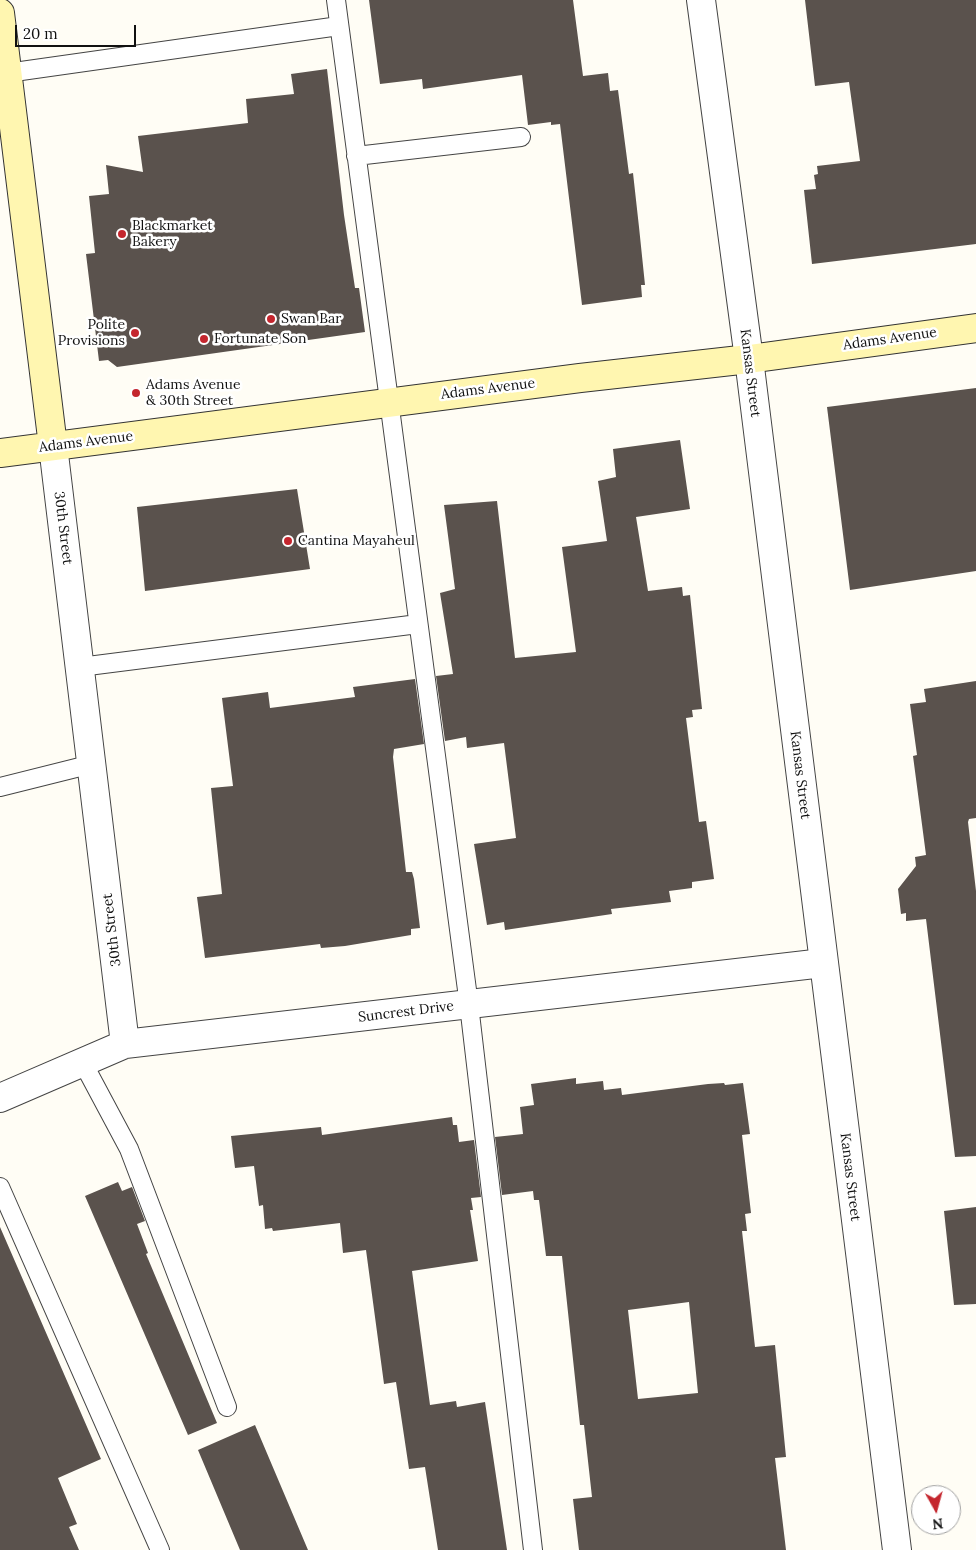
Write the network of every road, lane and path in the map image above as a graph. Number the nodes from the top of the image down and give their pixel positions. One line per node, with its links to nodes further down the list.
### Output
1 (336, 0): 4 (lane)
2 (701, 0): 9 (street, Kansas Street)
3 (0, 12): 5 (main road, 30th Street)
4 (339, 26): 5 (lane); 7 (lane)
5 (7, 73): 11 (main road, 30th Street)
6 (521, 137): 7 (lane)
7 (356, 156): 10 (lane)
8 (976, 328): 9 (main road, Adams Avenue)
9 (749, 359): 10 (main road, Adams Avenue); 17 (street, Kansas Street)
10 (388, 402): 11 (main road, Adams Avenue); 13 (lane)
11 (53, 446): 12 (main road, Adams Avenue); 14 (street, 30th Street)
12 (0, 453)
13 (418, 624): 14 (lane); 18 (lane)
14 (80, 667): 15 (street, 30th Street)
15 (92, 764): 16 (lane); 19 (street, 30th Street)
16 (0, 787)
17 (823, 963): 18 (street, Suncrest Drive); 26 (street, Kansas Street)
18 (469, 1005): 19 (street, Suncrest Drive); 25 (lane)
19 (126, 1044): 20 (street, Suncrest Drive)
20 (82, 1061): 21 (street, Suncrest Drive); 23 (lane)
21 (0, 1098)
22 (0, 1187): 24 (lane)
23 (227, 1407)
24 (160, 1550)
25 (533, 1550)
26 (896, 1550)

